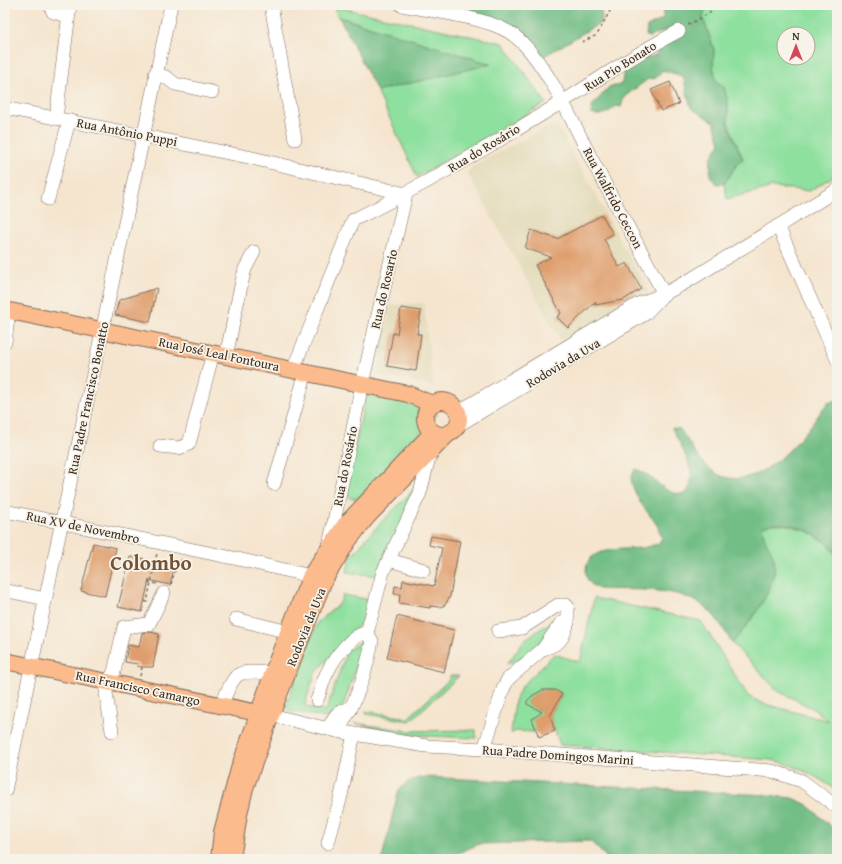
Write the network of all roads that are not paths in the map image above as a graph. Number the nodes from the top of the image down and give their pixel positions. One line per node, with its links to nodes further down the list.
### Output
1 (50, 5): 6 (street)
2 (171, 5): 8 (street, Rua Padre Francisco Bonatto)
3 (270, 5): 15 (street)
4 (401, 5): 5 (street, Rua Walfrido Ceccon)
5 (437, 9): 10 (street, Rua Walfrido Ceccon)
6 (69, 10): 12 (street)
7 (679, 31): 10 (street, Rua Pio Bonato)
8 (155, 74): 9 (street); 14 (street, Rua Padre Francisco Bonatto)
9 (212, 92)
10 (561, 102): 17 (street, Rua do Rosário); 21 (street, Rua Walfrido Ceccon)
11 (5, 108): 12 (street, Rua Antônio Puppi)
12 (56, 118): 13 (street, Rua Antônio Puppi)
13 (69, 120): 14 (street, Rua Antônio Puppi); 18 (street)
14 (142, 134): 17 (street, Rua Antônio Puppi); 23 (street, Rua Padre Francisco Bonatto)
15 (295, 139)
16 (837, 190): 19 (street, Rodovia da Uva)
17 (406, 194): 27 (street, Rua do Rosário); 28 (street, Rua do Rosario)
18 (48, 199)
19 (778, 226): 21 (street, Rodovia da Uva); 26 (street)
20 (254, 252): 25 (street)
21 (664, 294): 30 (street, Rodovia da Uva)
22 (7, 310): 23 (main road, Rua José Leal Fontoura); 24 (street)
23 (103, 330): 25 (main road, Rua José Leal Fontoura); 35 (street, Rua Padre Francisco Bonatto)
24 (5, 342)
25 (219, 354): 27 (main road, Rua José Leal Fontoura); 31 (street)
26 (837, 359)
27 (300, 371): 28 (main road, Rua José Leal Fontoura); 33 (street)
28 (362, 384): 29 (main road, Rua José Leal Fontoura); 36 (street, Rua do Rosário)
29 (432, 404): 30 (main road); 30 (main road)
30 (449, 426): 32 (main road, Rodovia da Uva); 36 (main road, Rodovia da Uva)
31 (160, 446)
32 (431, 450): 37 (street); 39 (main road, Rodovia da Uva)
33 (274, 484)
34 (5, 511): 35 (street, Rua XV de Novembro)
35 (61, 523): 39 (street, Rua XV de Novembro); 42 (street, Rua Padre Francisco Bonatto)
36 (329, 548): 39 (main road, Rodovia da Uva)
37 (389, 560): 38 (street); 46 (street)
38 (424, 570)
39 (318, 578): 45 (main road, Rodovia da Uva); 53 (main road, Rodovia da Uva)
40 (166, 588): 50 (street)
41 (8, 591): 42 (street)
42 (45, 599): 48 (street, Rua Padre Francisco Bonatto)
43 (236, 619): 45 (street)
44 (498, 631): 58 (street)
45 (289, 632): 49 (main road, Rodovia da Uva)
46 (367, 633): 51 (street); 54 (street)
47 (5, 661): 48 (main road, Rua Francisco Camargo)
48 (31, 666): 50 (main road, Rua Francisco Camargo); 57 (street, Rua Padre Francisco Bonatto)
49 (272, 673): 52 (street); 53 (main road, Rodovia da Uva)
50 (108, 682): 52 (main road, Rua Francisco Camargo); 55 (street)
51 (317, 700)
52 (222, 705): 53 (main road, Rua Francisco Camargo)
53 (265, 714): 54 (street, Rua Padre Domingos Marini); 63 (main road, Rodovia da Uva); 64 (main road, Rodovia da Uva)
54 (333, 730): 56 (street, Rua Padre Domingos Marini)
55 (112, 731)
56 (354, 734): 58 (street, Rua Padre Domingos Marini); 62 (street)
57 (10, 739): 59 (street, Rua Padre Francisco Bonatto)
58 (484, 749): 61 (street, Rua Padre Domingos Marini)
59 (9, 753): 60 (street, Rua Padre Francisco Bonatto)
60 (5, 791)
61 (837, 807)
62 (328, 843)
63 (219, 859)
64 (232, 859)

